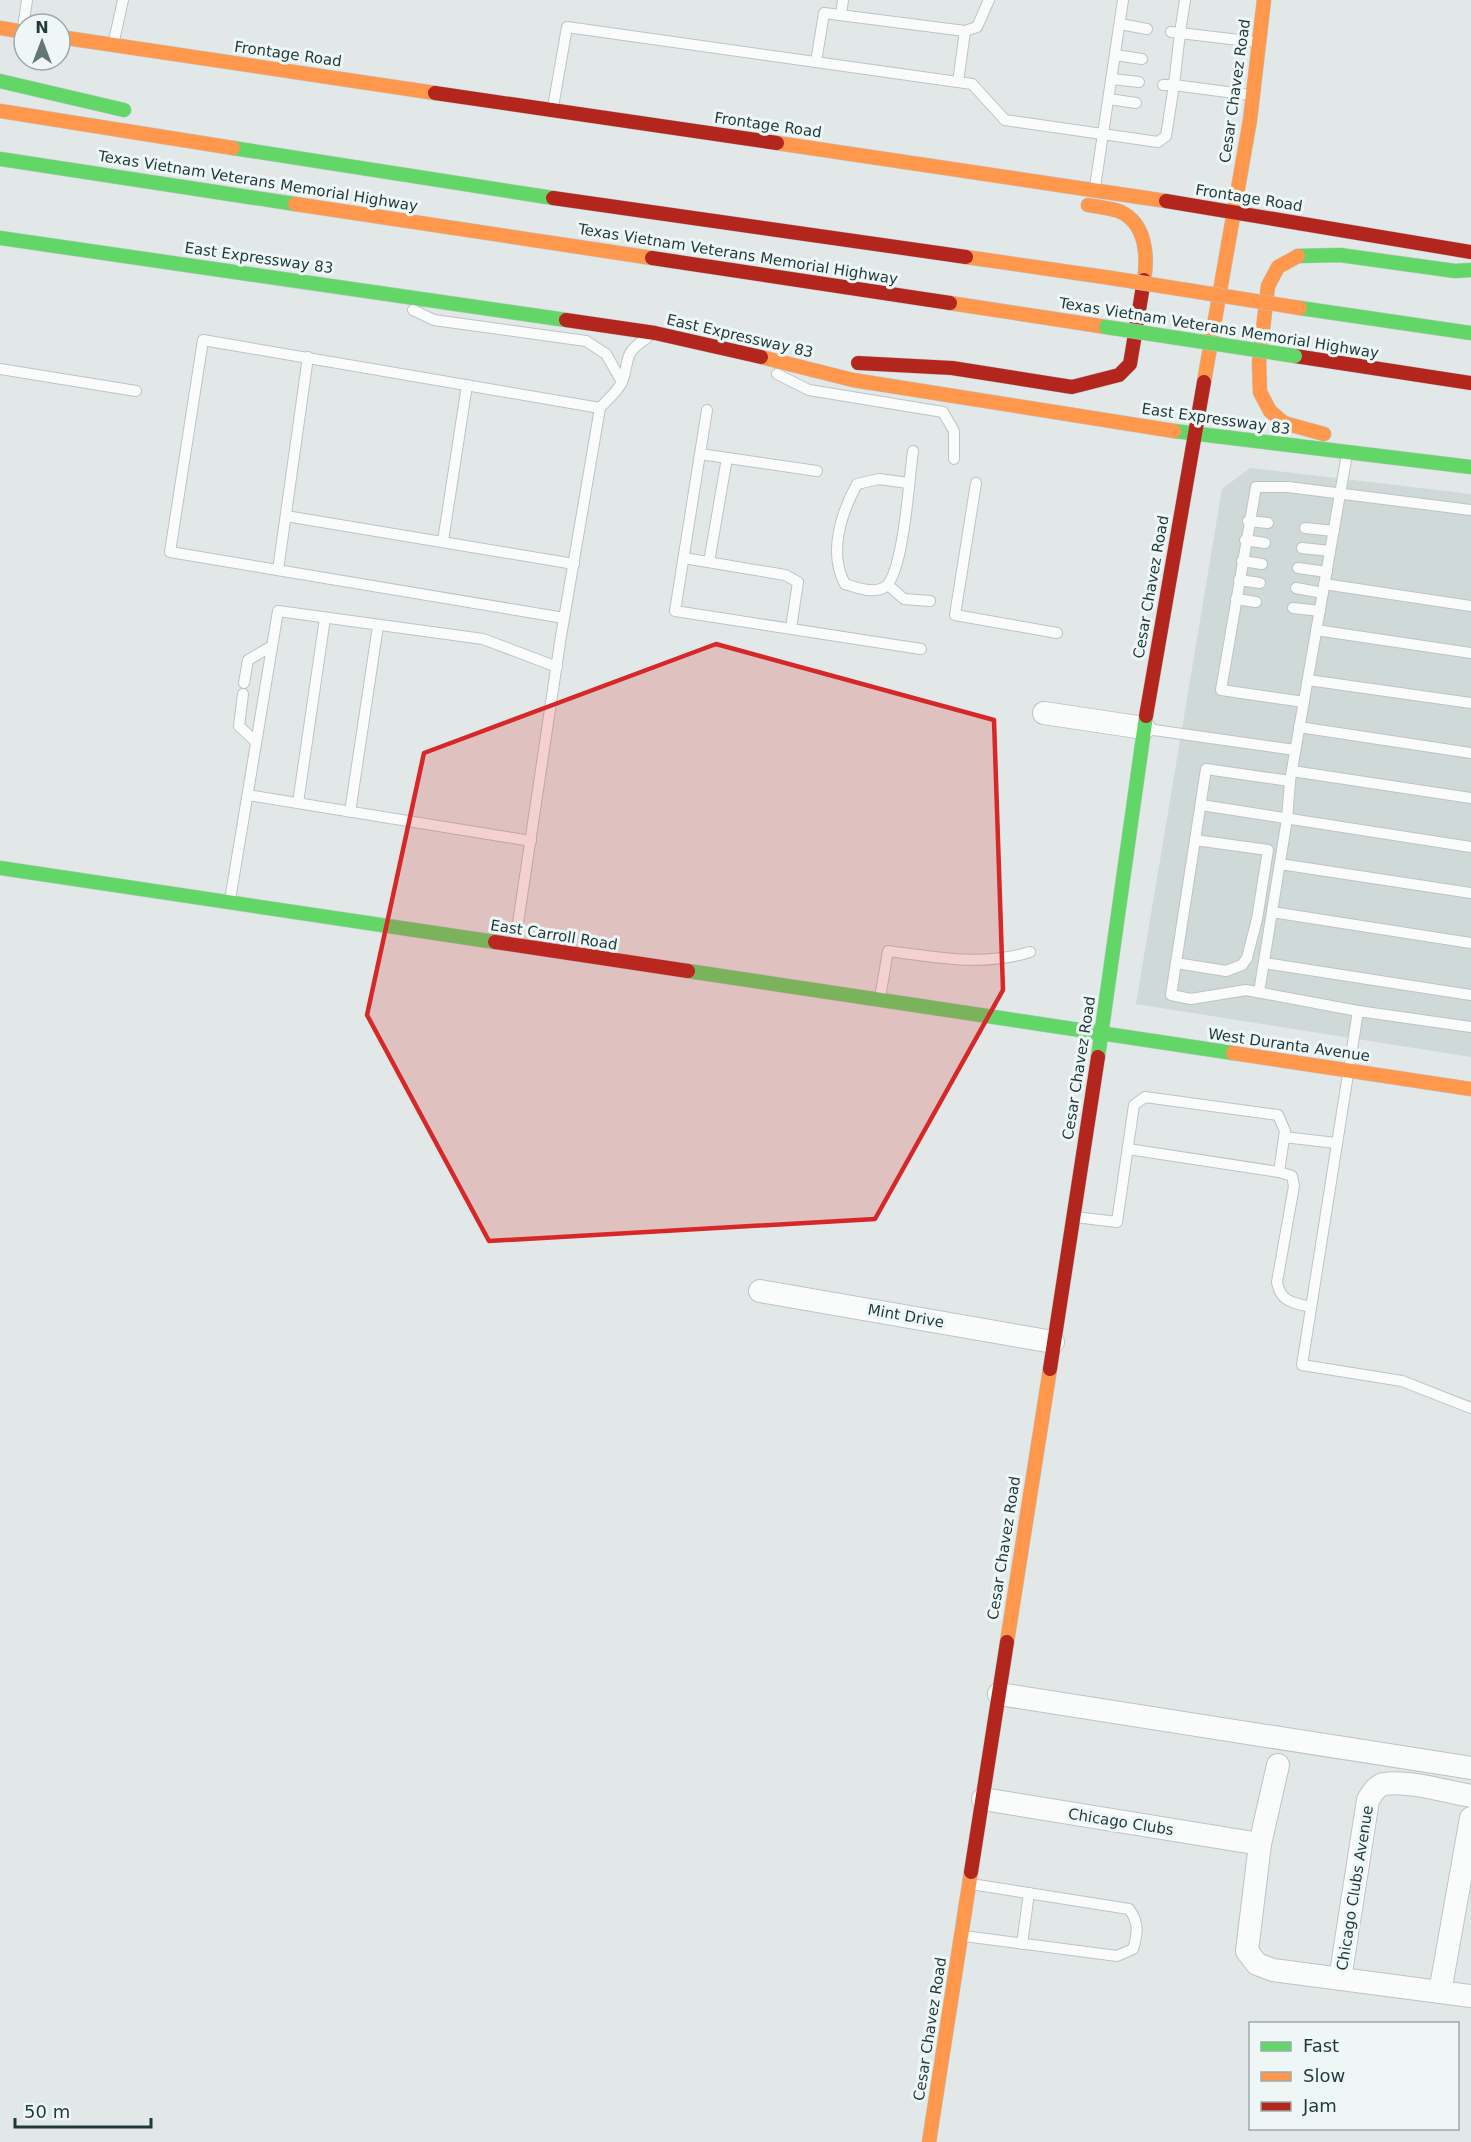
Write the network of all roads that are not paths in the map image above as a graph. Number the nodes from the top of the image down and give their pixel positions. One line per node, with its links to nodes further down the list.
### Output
1 (123, 0): 16 (lane)
2 (826, 0): 8 (lane)
3 (843, 0): 9 (lane)
4 (989, 0): 12 (lane)
5 (1124, 0): 10 (lane)
6 (1185, 0): 13 (lane)
7 (1264, 0): 15 (main road, Cesar Chavez Road)
8 (824, 13): 9 (lane); 19 (lane)
9 (841, 15): 12 (lane)
10 (1120, 24): 11 (lane); 17 (lane)
11 (1146, 29)
12 (965, 31): 22 (lane)
13 (1176, 32): 15 (lane); 24 (lane)
14 (72, 39): 16 (main road, Frontage Road)
15 (1259, 43): 25 (main road, Cesar Chavez Road)
16 (113, 45): 28 (main road, Frontage Road)
17 (1115, 55): 18 (lane); 20 (lane)
18 (1142, 59)
19 (816, 62): 22 (lane); 28 (lane)
20 (1112, 79): 23 (lane); 26 (lane)
21 (0, 81): 30 (main road)
22 (958, 82): 32 (lane)
23 (1139, 82)
24 (1168, 85): 25 (lane); 32 (lane)
25 (1253, 96): 41 (main road, Cesar Chavez Road)
26 (1109, 99): 27 (lane); 32 (lane)
27 (1136, 103)
28 (553, 110): 33 (main road, Frontage Road)
29 (0, 111): 35 (main road, Texas Vietnam Veterans Memorial Highway)
30 (137, 113)
31 (206, 129): 35 (main road)
32 (1103, 134): 38 (lane)
33 (872, 156): 36 (main road); 38 (main road, Frontage Road)
34 (0, 159): 39 (main road, Texas Vietnam Veterans Memorial Highway)
35 (400, 174): 47 (main road, Texas Vietnam Veterans Memorial Highway, bridge)
36 (970, 187)
37 (96, 189): 39 (main road)
38 (1095, 190): 41 (main road, Frontage Road)
39 (251, 198): 52 (main road, Texas Vietnam Veterans Memorial Highway, bridge)
40 (1074, 203): 48 (main road)
41 (1233, 211): 43 (main road, Frontage Road); 57 (main road, Cesar Chavez Road)
42 (0, 238): 45 (main road, East Expressway 83)
43 (1471, 252)
44 (1471, 270): 58 (main road)
45 (369, 290): 46 (main road, East Expressway 83); 51 (lane)
46 (655, 333): 48 (main road, East Expressway 83); 51 (lane)
47 (1471, 333)
48 (718, 346): 57 (main road, East Expressway 83); 64 (lane)
49 (308, 357): 53 (lane); 71 (lane); 87 (lane)
50 (0, 369): 54 (lane)
51 (622, 382): 55 (lane)
52 (1471, 383)
53 (467, 385): 55 (lane); 77 (lane)
54 (136, 391)
55 (600, 408): 84 (lane)
56 (707, 410): 62 (lane)
57 (1193, 434): 61 (main road, East Expressway 83); 116 (main road, Cesar Chavez Road)
58 (1338, 436)
59 (1404, 444): 65 (main road)
60 (913, 451): 67 (lane)
61 (1347, 452): 65 (main road, East Expressway 83); 69 (lane)
62 (700, 454): 63 (lane); 81 (lane)
63 (727, 458): 66 (lane); 83 (lane)
64 (954, 459)
65 (1471, 465)
66 (817, 471)
67 (908, 483): 91 (lane); 91 (lane)
68 (976, 483): 105 (lane)
69 (1340, 495): 70 (lane); 72 (lane); 75 (lane)
70 (1471, 510)
71 (286, 516): 77 (lane); 87 (lane)
72 (1248, 521): 73 (lane); 76 (lane)
73 (1268, 523)
74 (1305, 528): 75 (lane)
75 (1334, 531): 80 (lane)
76 (1245, 540): 78 (lane); 82 (lane)
77 (443, 541): 84 (lane)
78 (1265, 543)
79 (1302, 548): 80 (lane)
80 (1330, 551): 88 (lane)
81 (684, 558): 83 (lane); 103 (lane)
82 (1242, 561): 85 (lane); 89 (lane)
83 (710, 562): 103 (lane)
84 (574, 564): 101 (lane)
85 (1262, 564)
86 (1298, 568): 88 (lane)
87 (278, 570): 101 (lane)
88 (1327, 572): 93 (lane)
89 (1239, 580): 90 (lane); 94 (lane)
90 (1260, 583)
91 (888, 585): 95 (lane)
92 (1296, 588): 93 (lane)
93 (1324, 589): 97 (lane); 99 (lane)
94 (1236, 599): 96 (lane); 113 (lane)
95 (930, 601)
96 (1256, 602)
97 (1471, 606)
98 (1293, 608): 99 (lane)
99 (1320, 612): 104 (lane)
100 (325, 618): 102 (lane); 106 (lane); 124 (lane)
101 (564, 618): 109 (lane)
102 (378, 626): 109 (lane); 126 (lane)
103 (791, 628): 107 (lane)
104 (1316, 630): 108 (lane); 110 (lane)
105 (1057, 633)
106 (272, 646): 111 (lane); 118 (lane)
107 (921, 649)
108 (1471, 653)
109 (557, 667): 129 (lane)
110 (1308, 680): 113 (lane); 114 (lane)
111 (244, 683)
112 (243, 694): 118 (lane)
113 (1304, 702): 117 (lane)
114 (1471, 703)
115 (1044, 713): 116 (street)
116 (1143, 728): 119 (lane); 148 (main road, Cesar Chavez Road)
117 (1299, 728): 119 (lane); 120 (lane)
118 (256, 742): 122 (lane)
119 (1295, 750): 121 (lane)
120 (1471, 753)
121 (1291, 776): 123 (lane); 125 (lane); 127 (lane)
122 (248, 795): 124 (lane); 136 (lane)
123 (1471, 798)
124 (298, 803): 126 (lane)
125 (1201, 805): 127 (lane); 128 (lane)
126 (350, 812): 129 (lane)
127 (1287, 819): 130 (lane); 132 (lane)
128 (1195, 840): 131 (lane); 141 (lane)
129 (531, 841): 139 (lane)
130 (1471, 847)
131 (1268, 850): 132 (lane); 141 (lane)
132 (1281, 852): 133 (lane)
133 (1280, 864): 135 (lane); 137 (lane)
134 (0, 868): 136 (main road, East Carroll Road)
135 (1471, 893)
136 (230, 903): 139 (main road, East Carroll Road)
137 (1272, 912): 138 (lane); 142 (lane)
138 (1471, 943)
139 (515, 946): 145 (main road, East Carroll Road)
140 (1030, 951): 145 (lane)
141 (1176, 963): 143 (lane)
142 (1264, 963): 143 (lane); 144 (lane)
143 (1259, 992): 146 (lane)
144 (1471, 995)
145 (880, 1000): 148 (main road, East Carroll Road)
146 (1358, 1011): 147 (lane); 149 (lane)
147 (1471, 1026)
148 (1102, 1034): 149 (main road, West Duranta Avenue); 155 (main road, Cesar Chavez Road)
149 (1347, 1071): 150 (main road, West Duranta Avenue); 152 (lane)
150 (1471, 1089)
151 (1284, 1137): 152 (lane); 153 (lane); 154 (lane)
152 (1336, 1143): 157 (lane)
153 (1128, 1149): 154 (lane); 155 (lane)
154 (1279, 1172): 157 (lane)
155 (1072, 1217): 158 (main road, Cesar Chavez Road)
156 (760, 1291): 158 (street, Mint Drive)
157 (1311, 1307): 159 (lane)
158 (1053, 1342): 160 (main road, Cesar Chavez Road)
159 (1471, 1408)
160 (999, 1694): 162 (street); 164 (main road, Cesar Chavez Road)
161 (1278, 1765): 166 (street, Chicago Clubs Avenue)
162 (1471, 1768)
163 (1471, 1796): 171 (street, Chicago Clubs Avenue)
164 (983, 1799): 166 (street, Chicago Clubs); 167 (main road, Cesar Chavez Road)
165 (1471, 1818): 172 (street)
166 (1260, 1844): 171 (street, Chicago Clubs Avenue)
167 (969, 1883): 168 (lane); 169 (main road, Cesar Chavez Road)
168 (1029, 1893): 170 (lane); 170 (lane)
169 (961, 1935): 170 (lane); 174 (main road, Cesar Chavez Road)
170 (1022, 1944)
171 (1340, 1978): 172 (street, Chicago Clubs Avenue)
172 (1440, 1992): 173 (street, Chicago Clubs Avenue)
173 (1471, 1996)
174 (929, 2142)

